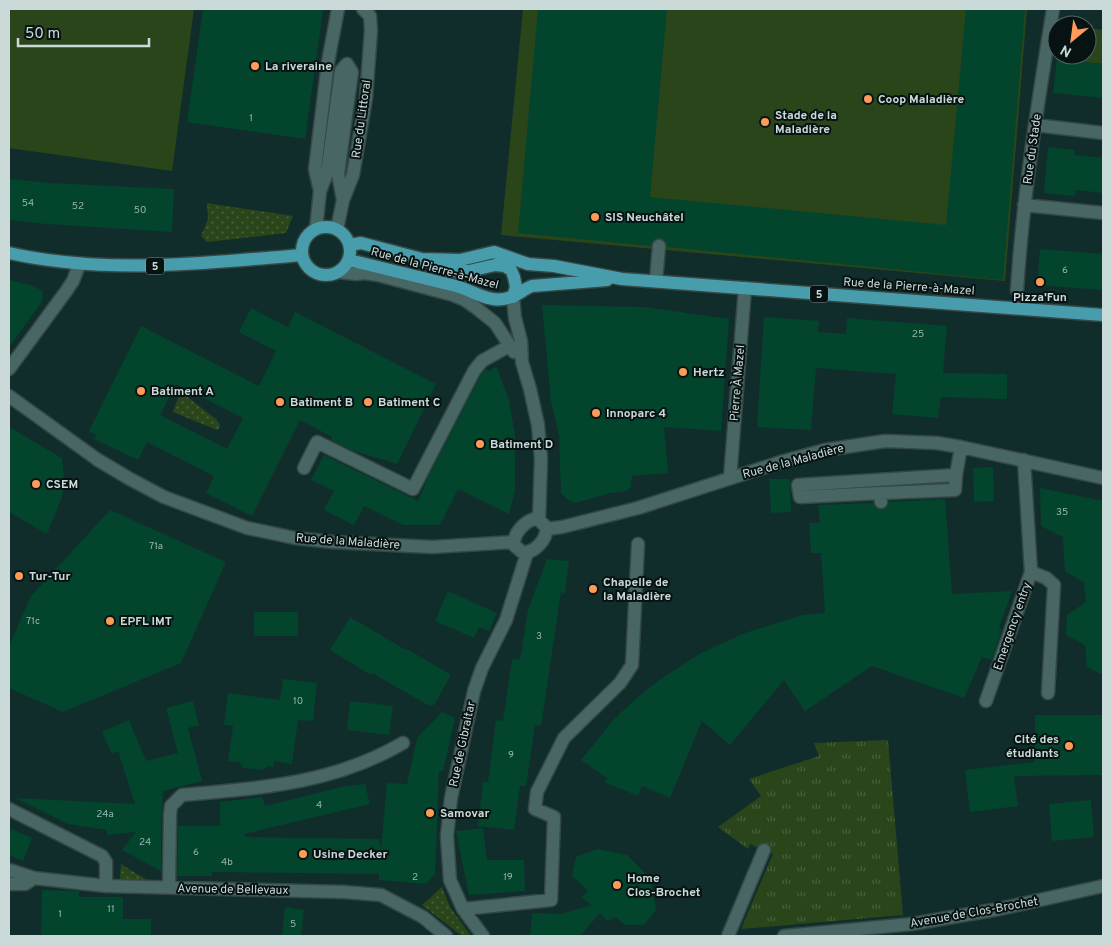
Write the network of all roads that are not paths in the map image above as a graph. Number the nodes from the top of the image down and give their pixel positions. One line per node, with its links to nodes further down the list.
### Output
1 (338, 9): 6 (street)
2 (363, 9): 7 (street, Rue du Littoral)
3 (1053, 9): 4 (street, Rue du Stade)
4 (1035, 125): 5 (street); 8 (street, Rue du Stade)
5 (1103, 133)
6 (320, 191): 7 (street); 10 (street)
7 (343, 200): 11 (street, Rue du Littoral)
8 (1024, 205): 9 (street); 25 (street, Rue du Stade)
9 (1103, 212)
10 (316, 229): 11 (main road); 15 (main road)
11 (337, 229): 12 (main road)
12 (350, 245): 16 (main road, Rue de la Pierre-à-Mazel); 17 (main road)
13 (659, 246): 23 (street)
14 (9, 253): 18 (main road, 5)
15 (302, 255): 18 (main road, 5); 19 (main road)
16 (422, 259): 21 (main road, Rue de la Pierre-à-Mazel / 5); 26 (main road, Rue de la Pierre-à-Mazel)
17 (349, 260): 19 (main road); 22 (main road, Rue de la Pierre-à-Mazel / 5)
18 (78, 265): 30 (street)
19 (339, 272): 20 (street, Rue de la Pierre-à-Mazel)
20 (393, 279): 22 (street); 28 (street, Rue de la Pierre-à-Mazel)
21 (622, 279): 23 (main road, Rue de la Pierre-à-Mazel / 5); 26 (main road, Rue de la Pierre-à-Mazel / 5)
22 (437, 281): 26 (main road, Rue de la Pierre-à-Mazel / 5)
23 (656, 282): 24 (main road, Rue de la Pierre-à-Mazel / 5)
24 (745, 288): 27 (main road, Rue de la Pierre-à-Mazel / 5); 36 (street, Pierre À Mazel)
25 (1017, 290)
26 (513, 296): 29 (street)
27 (1103, 315)
28 (509, 346): 29 (street); 34 (street)
29 (522, 362): 38 (street)
30 (9, 369)
31 (9, 396): 39 (street, Rue de la Maladière)
32 (961, 447): 33 (street, Rue de la Maladière); 35 (street); 36 (street, Rue de la Maladière)
33 (1024, 460): 37 (street, Rue de la Maladière); 42 (street, Emergency entry)
34 (304, 468)
35 (956, 475): 35 (street)
36 (730, 478): 38 (street, Rue de la Maladière)
37 (1103, 478)
38 (543, 524): 39 (street); 41 (street)
39 (514, 542): 41 (street)
40 (638, 544): 54 (street)
41 (527, 553): 54 (street, Rue de Gibraltar)
42 (1031, 572): 43 (street); 44 (street, Emergency entry)
43 (1048, 694)
44 (986, 701)
45 (403, 742): 53 (street)
46 (9, 809): 51 (street)
47 (764, 850): 57 (street)
48 (9, 870): 49 (street, Avenue de Bellevaux)
49 (34, 878): 50 (street); 51 (street, Avenue de Bellevaux)
50 (9, 884)
51 (106, 886): 53 (street, Avenue de Bellevaux)
52 (1103, 886): 58 (street, Avenue de Clos-Brochet)
53 (169, 887): 55 (street, Avenue de Bellevaux)
54 (463, 909): 56 (street, Rue de Gibraltar)
55 (446, 936)
56 (483, 936)
57 (728, 936)
58 (784, 936)

